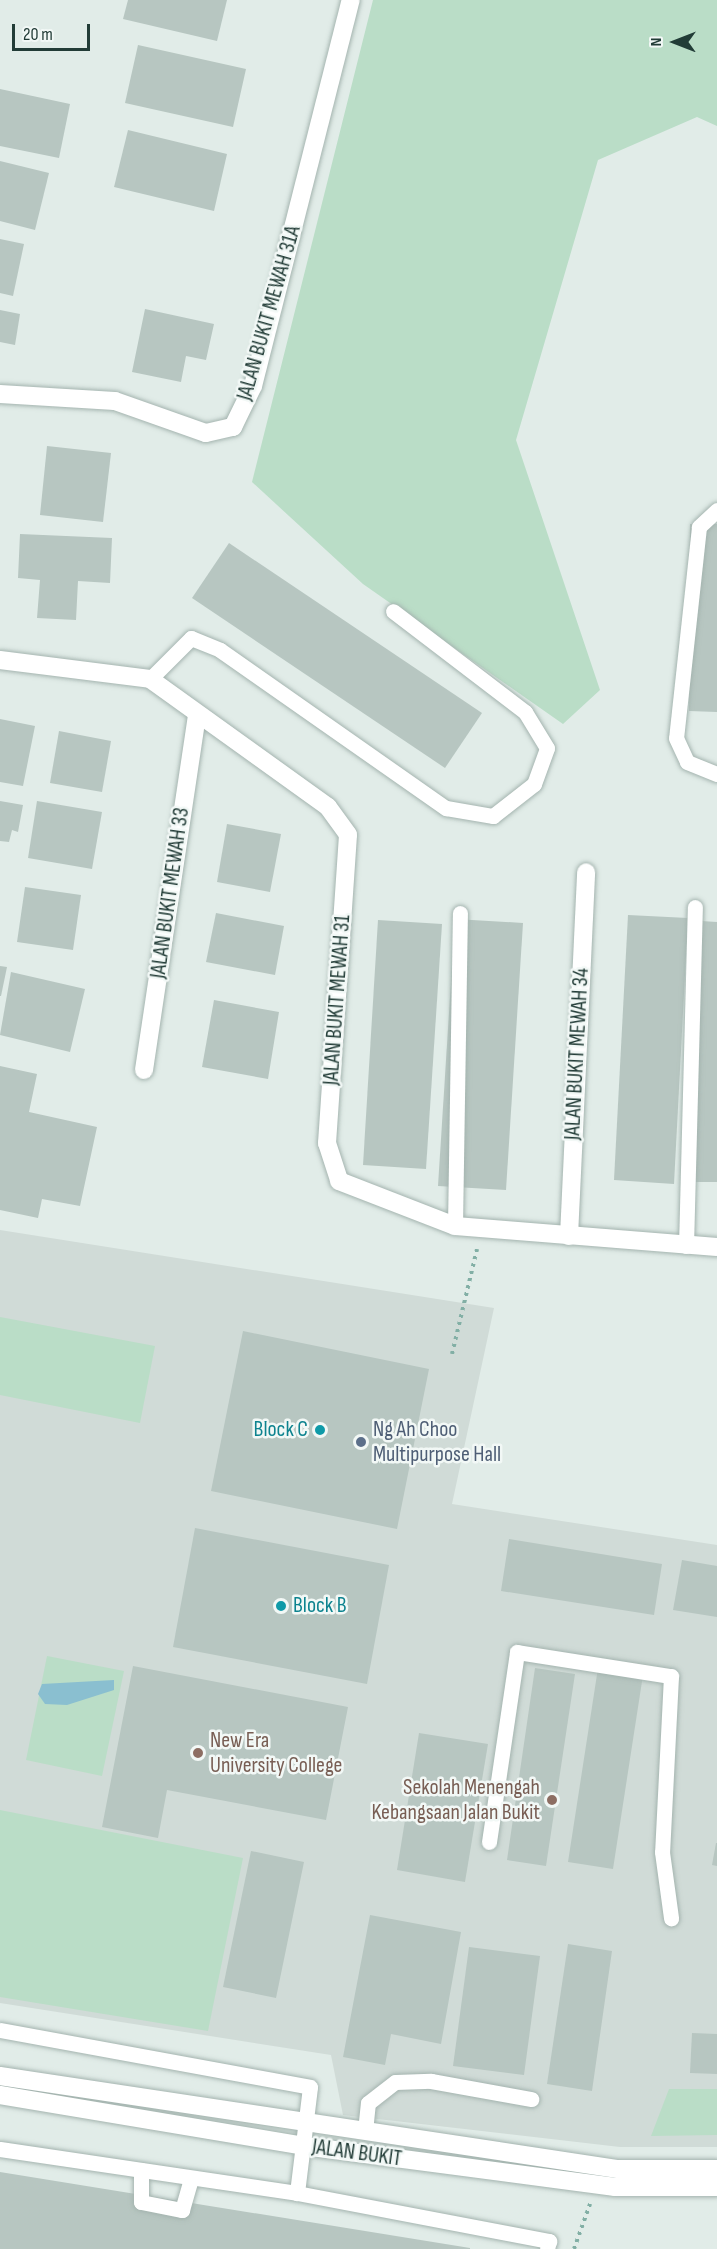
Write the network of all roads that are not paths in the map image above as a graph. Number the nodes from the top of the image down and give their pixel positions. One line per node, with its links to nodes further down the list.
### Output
1 (351, 0): 2 (street, JALAN BUKIT MEWAH 31A)
2 (0, 394)
3 (717, 510): 8 (lane)
4 (393, 611): 6 (lane)
5 (0, 660): 6 (street)
6 (150, 679): 7 (street, JALAN BUKIT MEWAH 31)
7 (197, 716): 12 (street, JALAN BUKIT MEWAH 33); 13 (street, JALAN BUKIT MEWAH 31)
8 (717, 774)
9 (586, 872): 14 (street, JALAN BUKIT MEWAH 34)
10 (695, 907): 15 (lane)
11 (460, 913): 13 (lane)
12 (144, 1070)
13 (455, 1226): 14 (street, JALAN BUKIT MEWAH 31)
14 (569, 1236): 15 (street, JALAN BUKIT MEWAH 31)
15 (686, 1246): 16 (street, JALAN BUKIT MEWAH 31)
16 (717, 1247)
17 (489, 1842): 18 (lane)
18 (671, 1918)
19 (0, 2030): 23 (lane)
20 (0, 2076): 23 (street, JALAN BUKIT)
21 (0, 2095): 25 (street, JALAN BUKIT)
22 (531, 2099): 24 (lane)
23 (306, 2122): 24 (street, JALAN BUKIT); 25 (lane)
24 (365, 2131): 27 (street, JALAN BUKIT)
25 (303, 2146): 30 (street, JALAN BUKIT); 31 (lane)
26 (0, 2149): 28 (lane)
27 (717, 2169)
28 (141, 2170): 29 (lane); 29 (lane)
29 (191, 2178): 31 (lane)
30 (717, 2187)
31 (297, 2193): 32 (lane)
32 (547, 2249)

